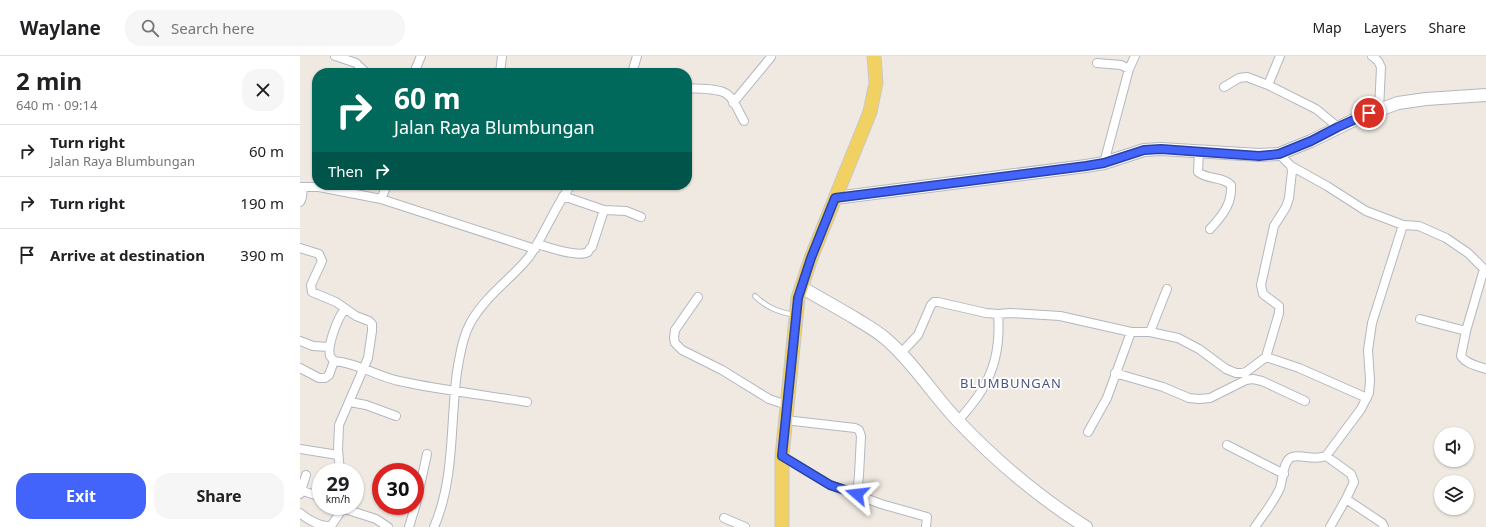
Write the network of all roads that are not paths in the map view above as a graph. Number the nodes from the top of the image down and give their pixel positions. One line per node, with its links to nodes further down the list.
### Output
1 (335, 56): 11 (street)
2 (421, 56): 12 (street)
3 (502, 56): 13 (street)
4 (637, 56): 14 (street)
5 (874, 56): 35 (main road)
6 (1134, 56): 15 (street)
7 (1280, 56): 16 (street)
8 (771, 57): 20 (street)
9 (1377, 58): 21 (street)
10 (1097, 63): 15 (street)
11 (361, 68)
12 (416, 68)
13 (501, 68)
14 (633, 68)
15 (1129, 69): 26 (street)
16 (1268, 85): 17 (street); 23 (street)
17 (1224, 87)
18 (692, 88): 20 (street)
19 (1486, 95): 21 (street)
20 (733, 102): 22 (street)
21 (1379, 110): 23 (street)
22 (744, 121)
23 (1338, 127): 25 (street)
24 (1199, 151): 25 (street); 26 (street); 40 (street)
25 (1279, 154): 27 (street)
26 (1104, 163): 35 (street)
27 (1291, 166): 39 (street); 58 (street)
28 (301, 187): 29 (street); 36 (street)
29 (312, 187)
30 (336, 190): 34 (street)
31 (385, 190): 34 (street)
32 (566, 190): 33 (street)
33 (563, 196): 37 (street); 41 (street)
34 (381, 198): 41 (street)
35 (835, 198): 44 (main road)
36 (300, 202)
37 (604, 210): 38 (street); 41 (street)
38 (641, 217)
39 (1403, 225): 43 (street); 65 (street)
40 (1210, 229)
41 (536, 247): 64 (street)
42 (300, 248): 48 (street)
43 (1485, 270): 52 (street)
44 (801, 287): 50 (main road); 57 (street)
45 (1167, 289): 54 (street)
46 (755, 296): 50 (lane)
47 (698, 297): 69 (street)
48 (345, 308): 56 (street); 61 (street)
49 (998, 314): 53 (street); 57 (street); 72 (street)
50 (795, 315): 69 (main road)
51 (1420, 319): 52 (street)
52 (1466, 331): 62 (street)
53 (1131, 332): 54 (street); 63 (street)
54 (1150, 332): 58 (street)
55 (300, 341): 56 (street)
56 (329, 347): 59 (street)
57 (900, 353): 72 (street)
58 (1266, 357): 65 (street)
59 (334, 361): 60 (street); 61 (street)
60 (300, 368)
61 (365, 369): 64 (street); 67 (street)
62 (1486, 369)
63 (1115, 374): 66 (street); 73 (street)
64 (455, 390): 68 (street); 94 (street)
65 (1367, 398): 79 (street)
66 (1305, 401)
67 (350, 402): 70 (street); 77 (street)
68 (527, 402)
69 (787, 405): 71 (main road)
70 (396, 416)
71 (785, 420): 78 (main road); 84 (street)
72 (958, 421): 91 (street)
73 (1088, 432)
74 (1227, 445): 81 (street)
75 (300, 449): 77 (street)
76 (427, 454): 93 (street)
77 (338, 455): 80 (street)
78 (782, 456): 84 (street); 96 (main road)
79 (1326, 456): 81 (street); 86 (street)
80 (339, 463)
81 (1284, 474): 99 (street)
82 (306, 475): 83 (street)
83 (300, 492): 85 (street)
84 (857, 494): 97 (street)
85 (312, 495)
86 (1346, 499): 100 (street); 101 (street)
87 (300, 513): 88 (street)
88 (338, 515)
89 (364, 515): 92 (street)
90 (724, 518): 95 (street)
91 (1071, 523): 98 (street)
92 (388, 527)
93 (409, 527)
94 (434, 527)
95 (745, 527)
96 (782, 527)
97 (926, 527)
98 (1086, 527)
99 (1255, 527)
100 (1330, 527)
101 (1384, 527)

